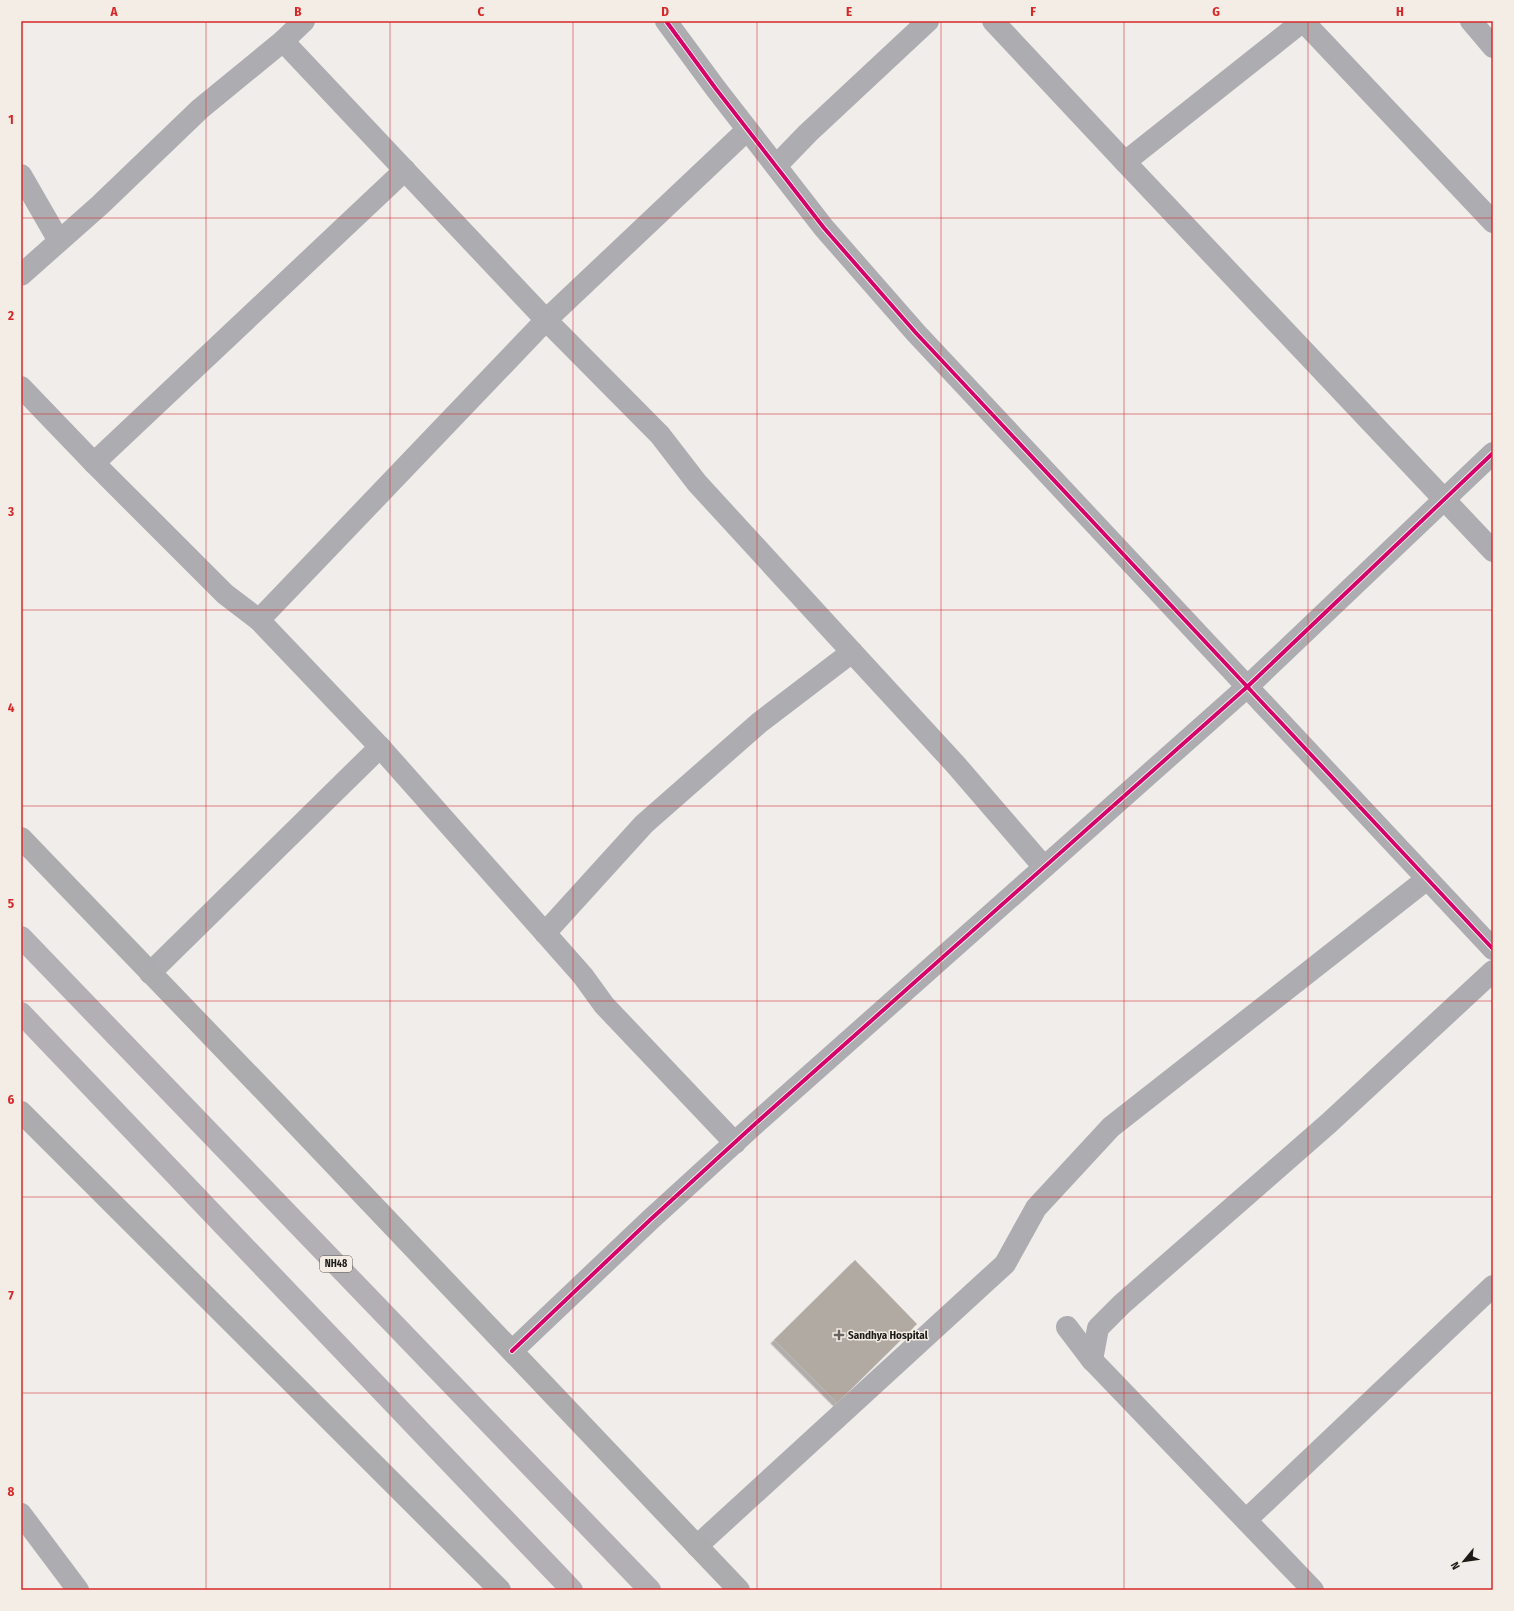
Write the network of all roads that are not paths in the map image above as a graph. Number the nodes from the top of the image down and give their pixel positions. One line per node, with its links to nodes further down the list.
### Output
1 (304, 21): 7 (street)
2 (666, 21): 9 (street)
3 (928, 21): 11 (street)
4 (993, 21): 10 (street)
5 (1303, 21): 10 (street); 14 (street)
6 (1471, 21): 8 (street)
7 (283, 41): 12 (street); 15 (street)
8 (1493, 47)
9 (747, 130): 11 (street); 17 (street)
10 (1125, 162): 21 (street)
11 (776, 166): 25 (street)
12 (405, 170): 17 (street); 20 (street)
13 (21, 175): 15 (street)
14 (1493, 222)
15 (59, 241): 16 (street)
16 (21, 274)
17 (546, 320): 23 (street); 24 (street)
18 (21, 387): 20 (street)
19 (1493, 453): 21 (street)
20 (94, 463): 23 (street)
21 (1444, 499): 22 (street); 25 (street)
22 (1493, 551)
23 (259, 620): 26 (street)
24 (852, 652): 28 (street); 30 (street)
25 (1247, 687): 28 (street); 29 (street)
26 (380, 747): 30 (street); 34 (street)
27 (21, 838): 34 (main road)
28 (1044, 867): 37 (street)
29 (1427, 879): 32 (street); 44 (street)
30 (545, 933): 37 (street)
31 (21, 937): 48 (highway, NH48)
32 (1493, 949)
33 (1493, 971): 41 (street)
34 (150, 973): 40 (main road)
35 (21, 1013): 47 (highway)
36 (21, 1112): 46 (main road)
37 (735, 1143): 40 (street)
38 (1493, 1286): 43 (street)
39 (1067, 1327): 41 (street)
40 (512, 1351): 44 (main road)
41 (1092, 1360): 43 (street)
42 (21, 1514): 45 (street)
43 (1246, 1520): 50 (street)
44 (697, 1546): 49 (main road)
45 (78, 1590)
46 (500, 1590)
47 (572, 1590)
48 (650, 1590)
49 (739, 1590)
50 (1313, 1590)

